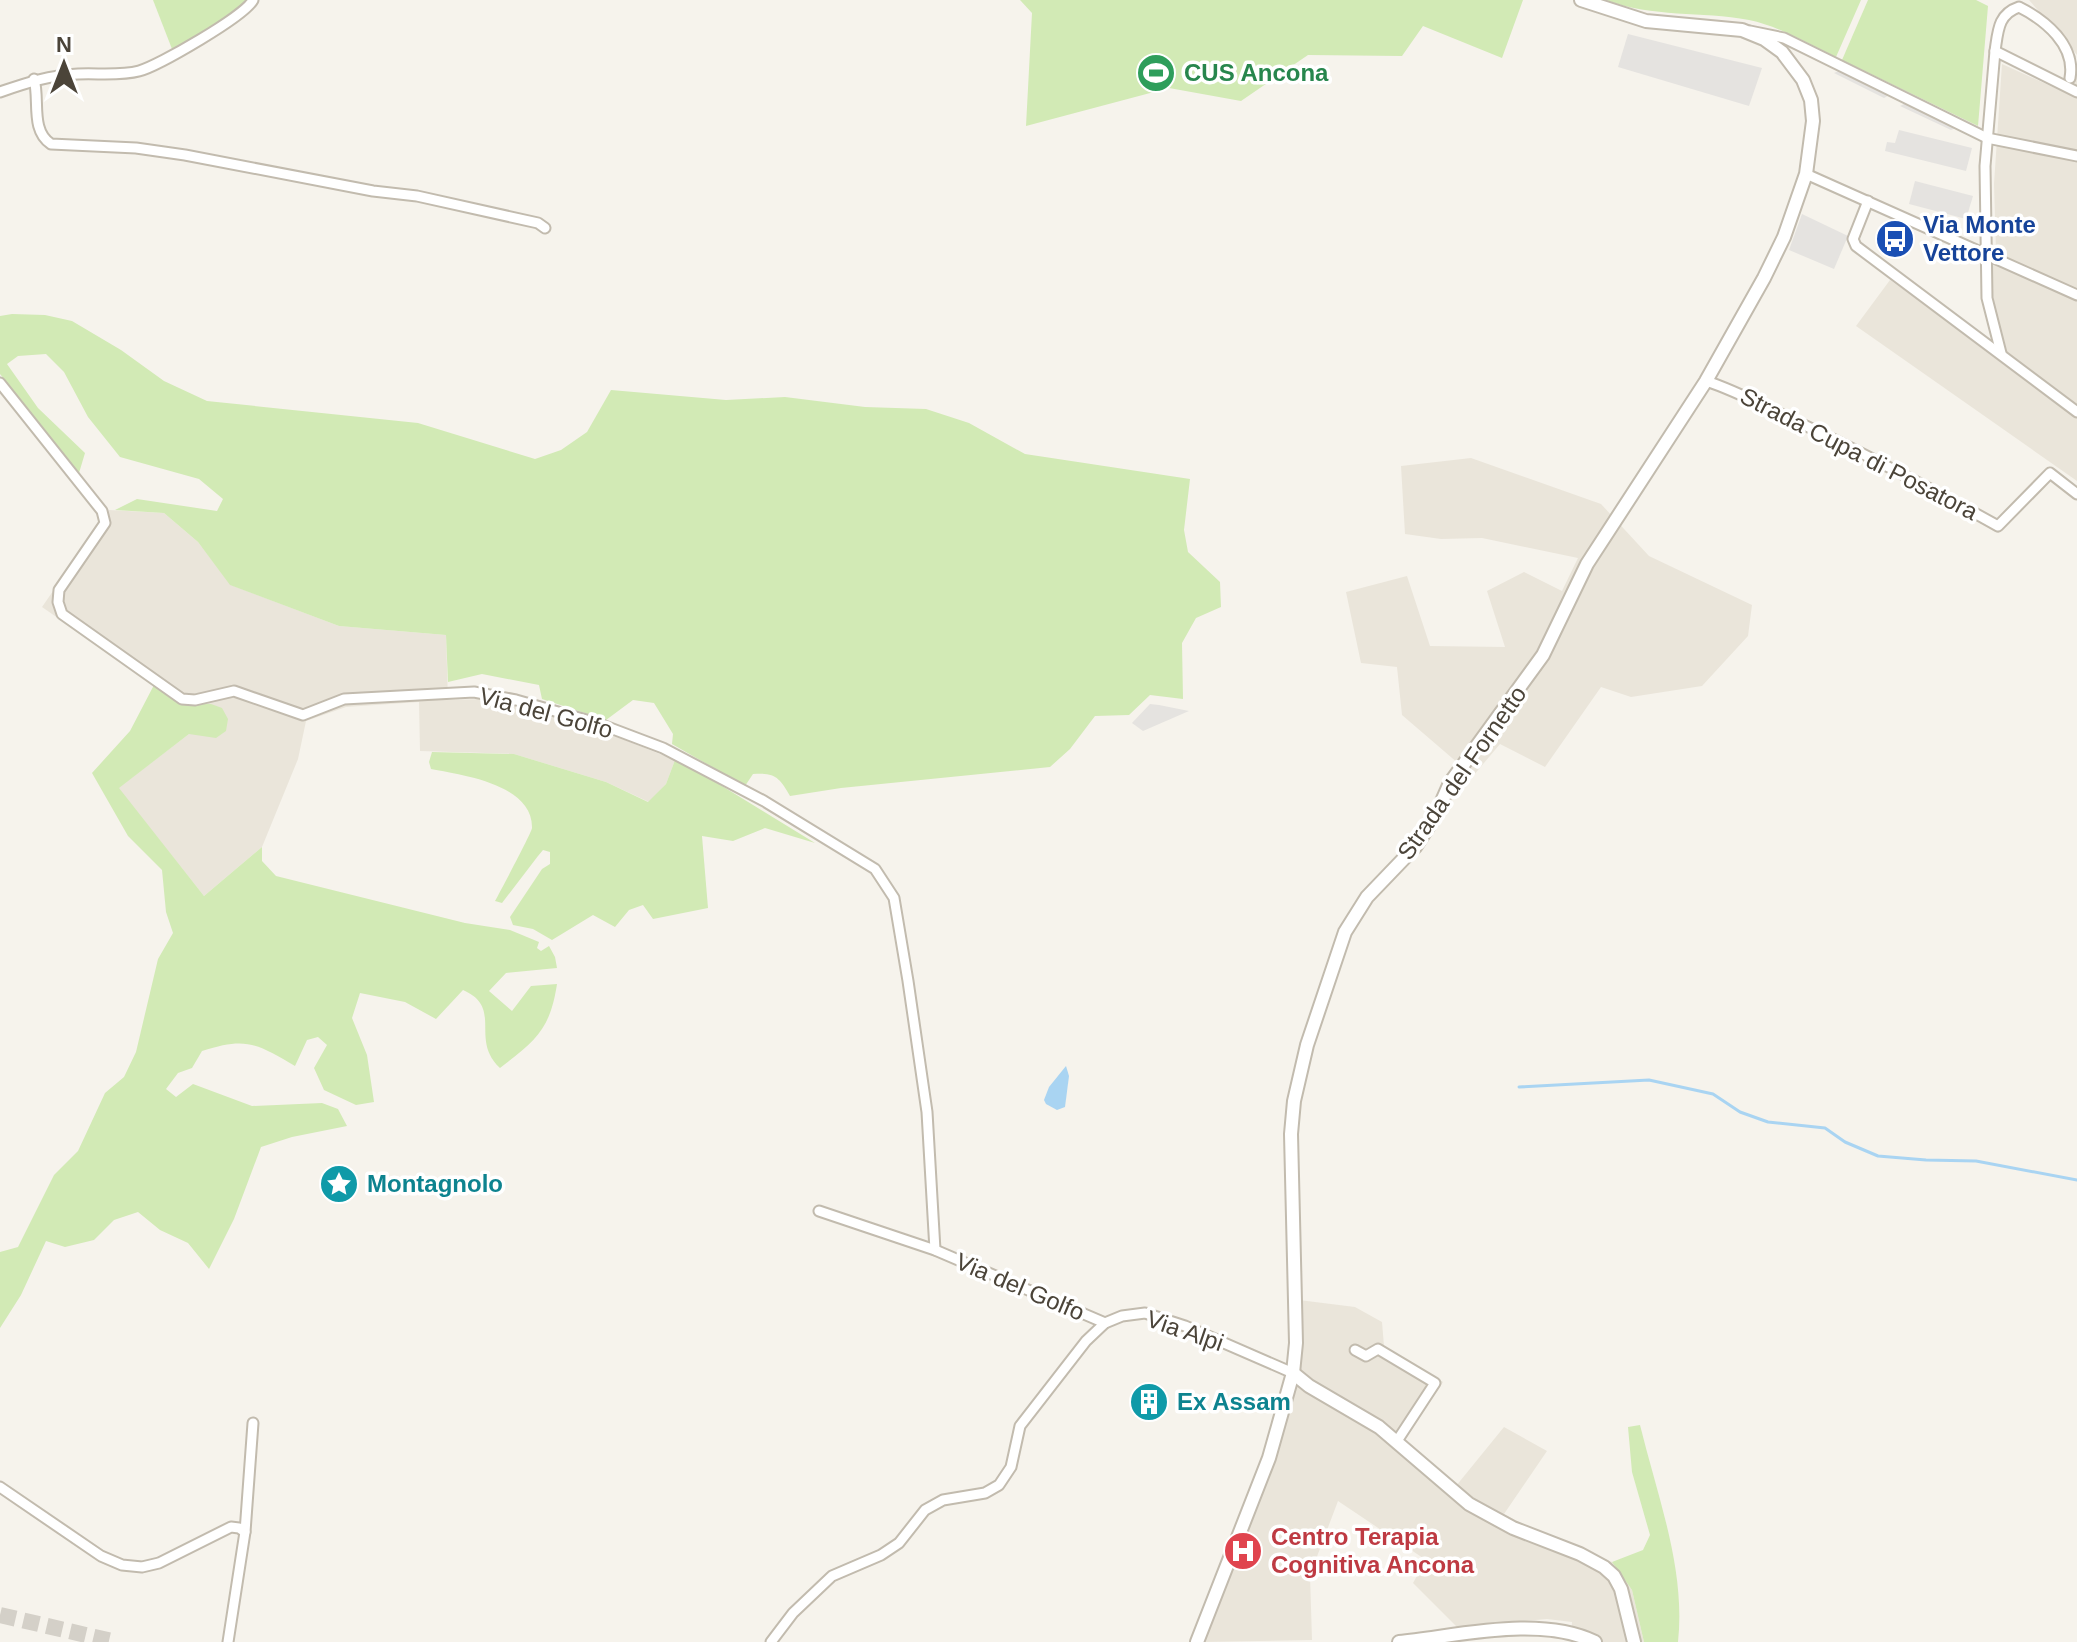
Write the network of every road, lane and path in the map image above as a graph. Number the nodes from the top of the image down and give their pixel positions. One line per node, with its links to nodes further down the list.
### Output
1 (253, 0): 6 (street)
2 (1581, 0): 3 (street)
3 (1742, 30): 9 (street); 11 (street, Strada del Fornetto)
4 (1995, 51): 5 (street); 8 (street); 9 (street)
5 (2070, 78)
6 (34, 79): 7 (street); 13 (street)
7 (0, 92)
8 (2077, 92)
9 (1987, 138): 10 (street); 14 (street)
10 (2077, 156)
11 (1806, 174): 12 (street); 17 (street, Strada del Fornetto)
12 (1868, 201): 14 (street); 16 (street)
13 (545, 228)
14 (1986, 254): 15 (street); 16 (street)
15 (2077, 295)
16 (2002, 355): 19 (street)
17 (1706, 381): 20 (street, Strada Cupa di Posatora); 25 (street, Strada del Fornetto)
18 (0, 383): 22 (street, Via del Golfo)
19 (2077, 412)
20 (2077, 494)
21 (819, 1211): 22 (street, Via del Golfo)
22 (935, 1250): 23 (street, Via del Golfo)
23 (1105, 1323): 25 (street, Via Alpi); 31 (street)
24 (1355, 1350): 27 (street)
25 (1293, 1373): 27 (street, Via Alpi); 32 (street, Strada del Fornetto)
26 (253, 1423): 29 (street)
27 (1397, 1441): 35 (street, Via Alpi)
28 (0, 1487): 29 (street)
29 (245, 1532): 30 (street)
30 (228, 1642)
31 (771, 1642)
32 (1197, 1642)
33 (1399, 1642): 34 (street)
34 (1595, 1642)
35 (1634, 1642)

